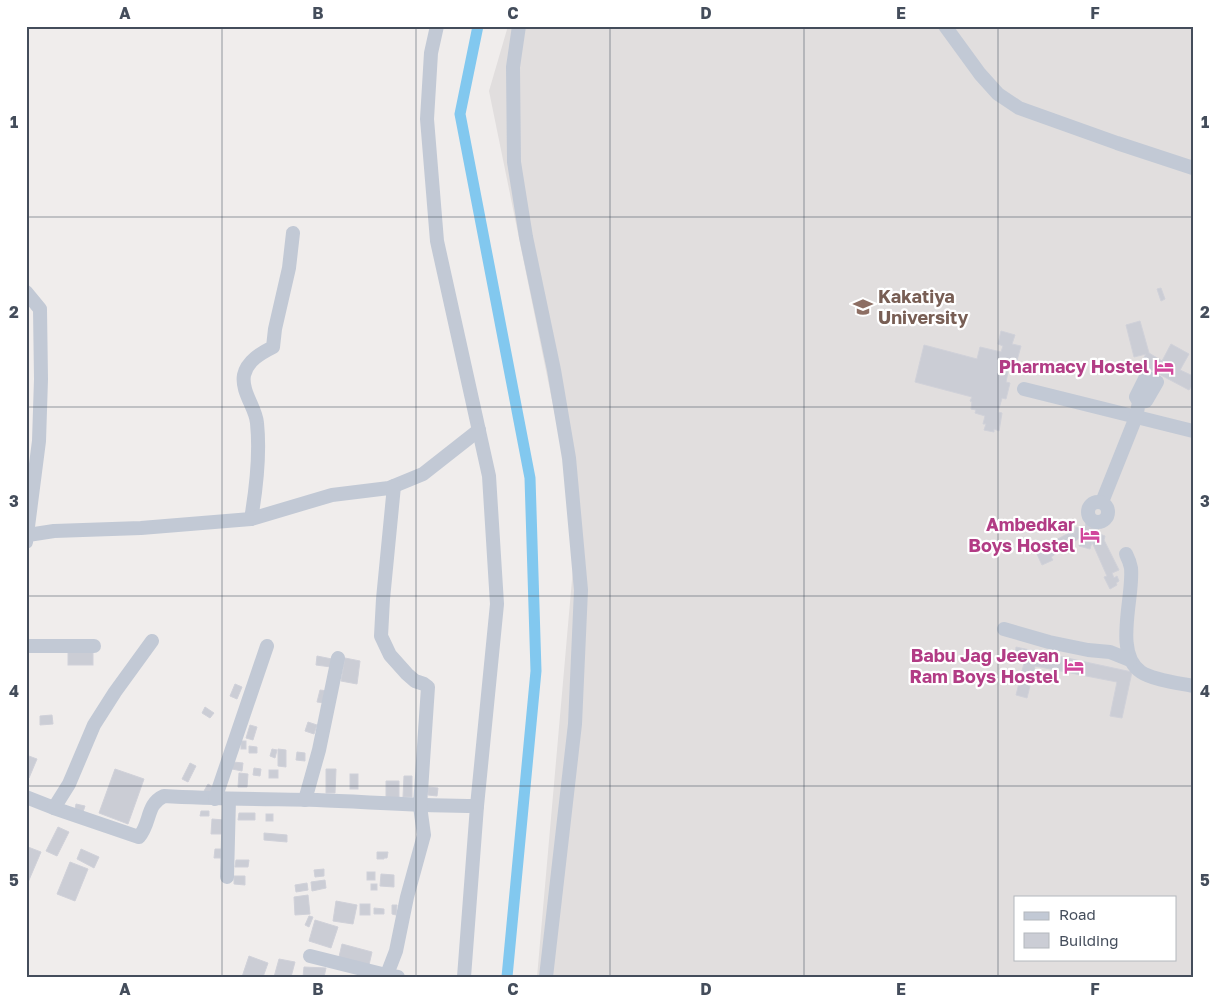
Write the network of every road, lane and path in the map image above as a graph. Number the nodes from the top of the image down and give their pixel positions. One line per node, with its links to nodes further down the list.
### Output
1 (437, 26): 10 (street)
2 (519, 26): 35 (street)
3 (945, 26): 4 (street)
4 (1193, 168)
5 (293, 233): 14 (street)
6 (26, 292): 15 (street)
7 (1024, 389): 9 (street)
8 (1139, 402): 9 (street)
9 (1136, 417): 11 (street); 13 (street)
10 (479, 430): 12 (street); 29 (street)
11 (1193, 431)
12 (394, 486): 14 (street); 28 (street)
13 (1102, 502)
14 (251, 519): 15 (street)
15 (27, 538)
16 (1126, 554): 23 (street)
17 (1004, 629): 23 (street)
18 (152, 641): 30 (street)
19 (26, 646): 20 (street)
20 (94, 646)
21 (268, 646): 26 (street)
22 (338, 658): 27 (street)
23 (1130, 660): 24 (street)
24 (1193, 686)
25 (26, 797): 30 (street)
26 (222, 799): 27 (street); 30 (street); 31 (street)
27 (305, 800): 28 (street)
28 (420, 806): 29 (street); 33 (street)
29 (477, 806): 34 (street)
30 (54, 808)
31 (227, 876)
32 (310, 956): 33 (street)
33 (390, 976)
34 (464, 977)
35 (546, 977)

